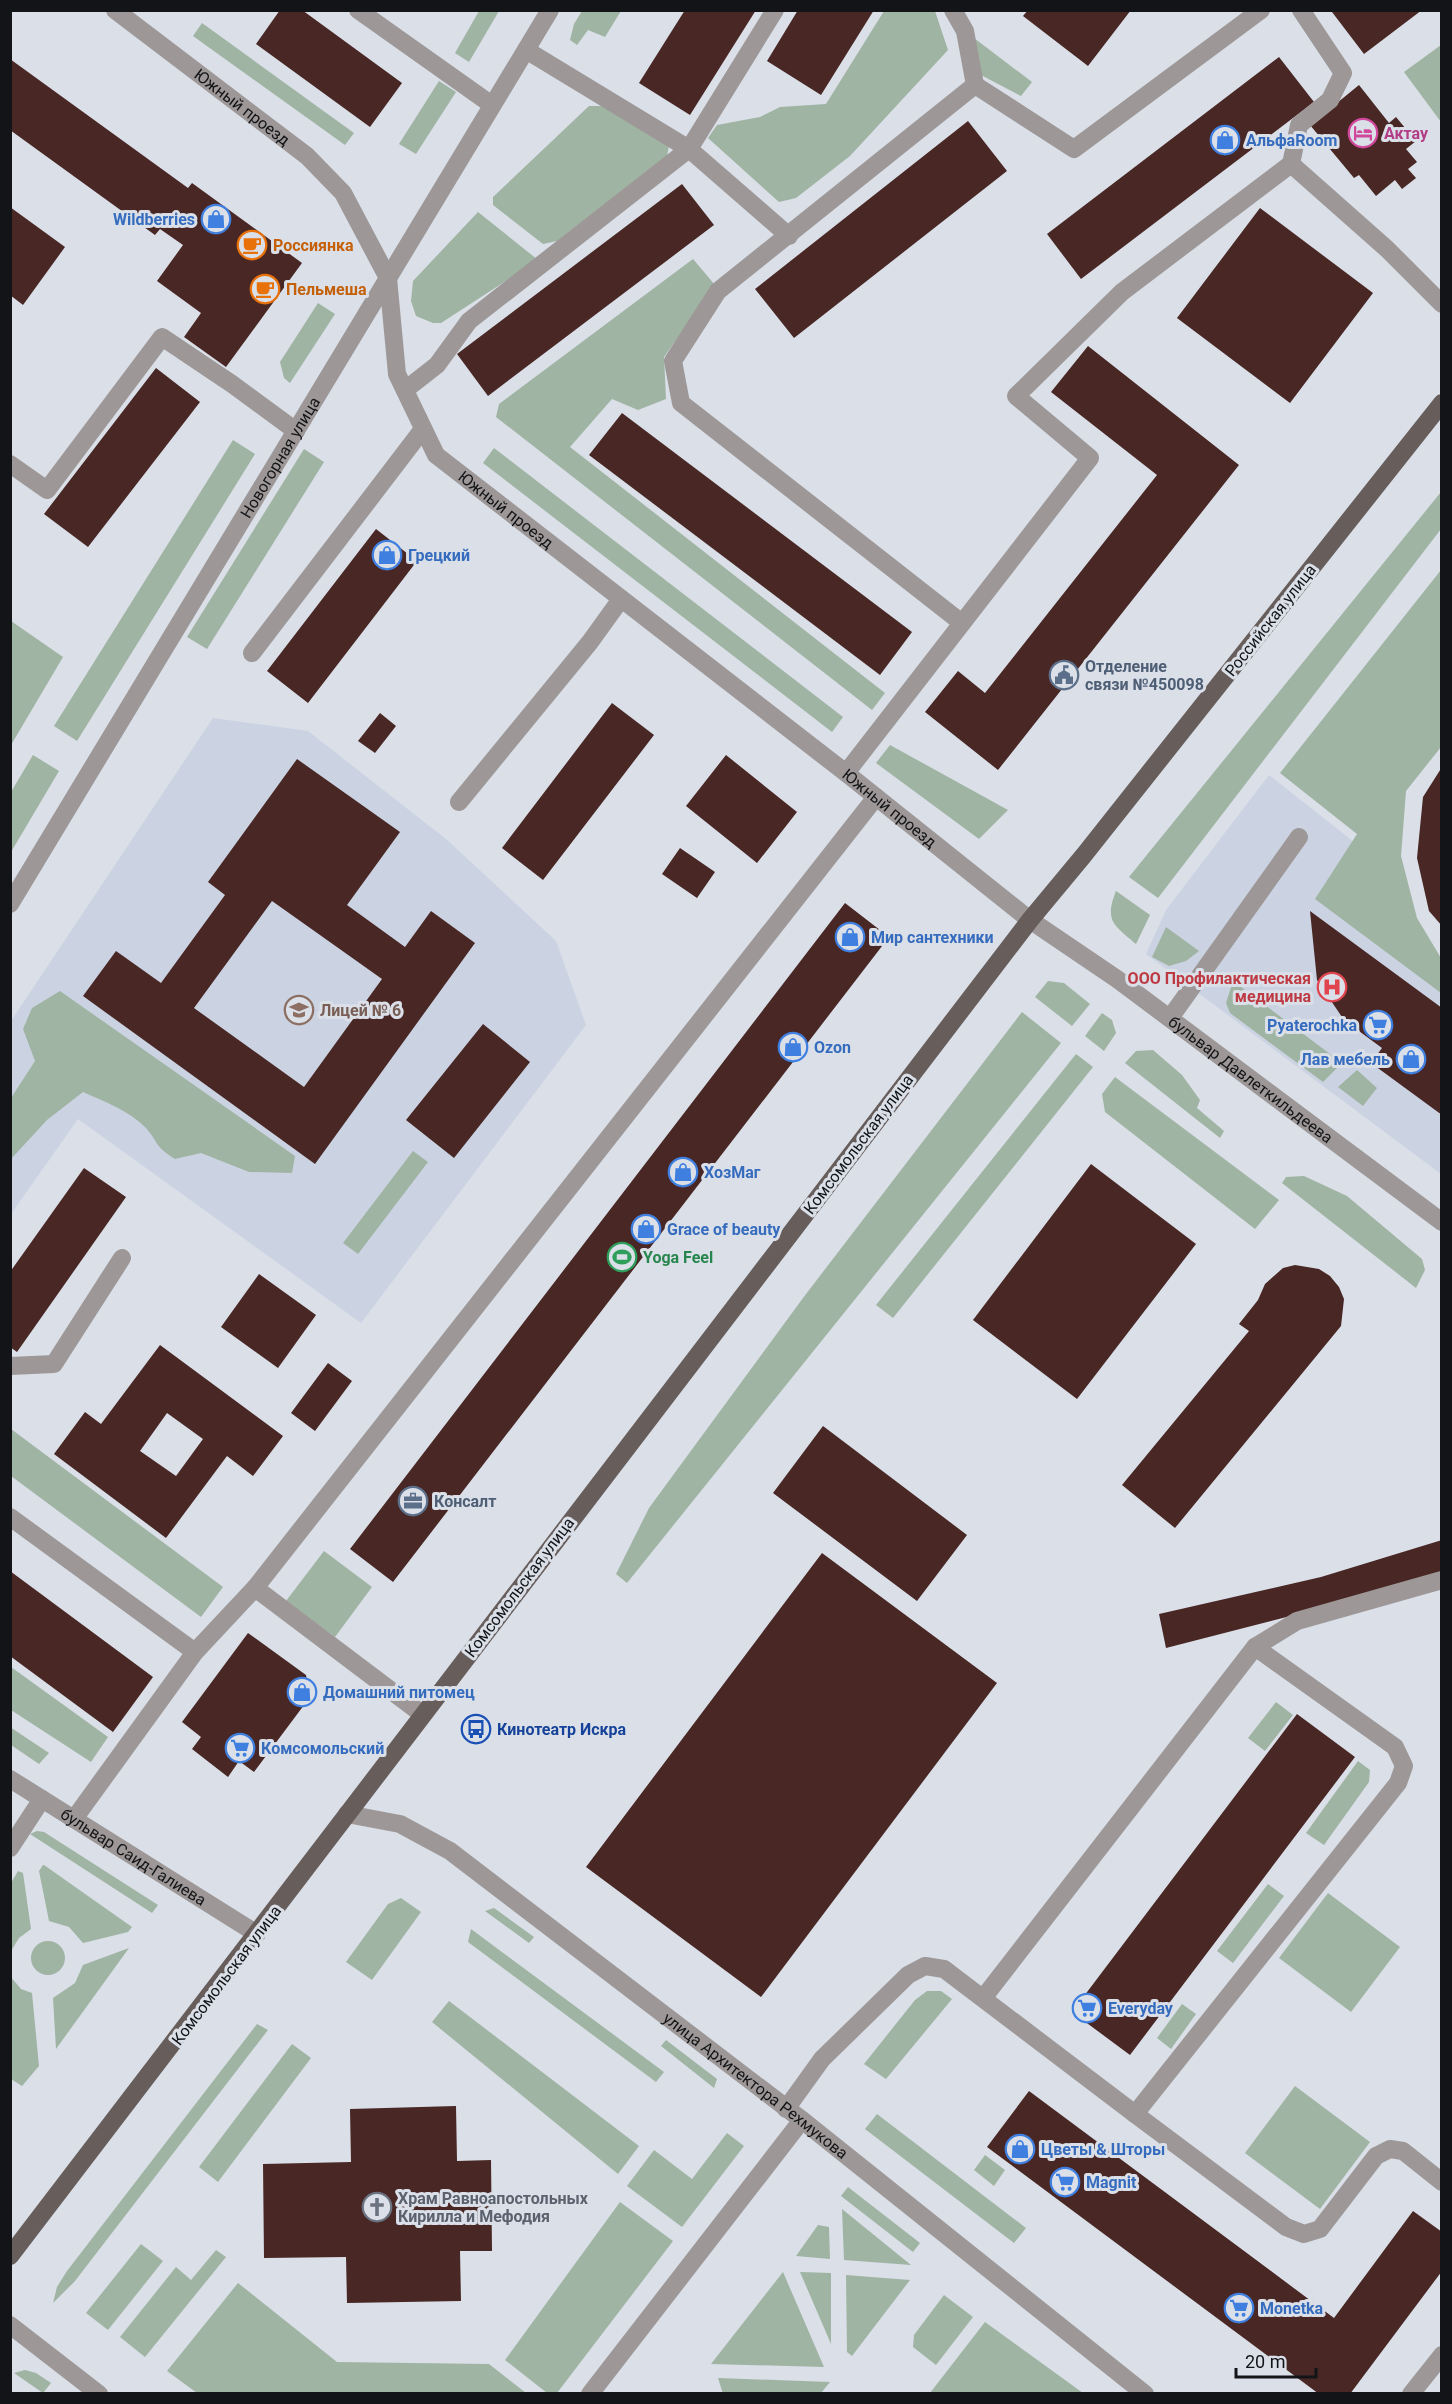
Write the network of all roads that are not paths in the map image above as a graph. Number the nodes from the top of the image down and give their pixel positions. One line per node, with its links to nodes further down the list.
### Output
1 (115, 10): 14 (street, Южный проезд)
2 (358, 10): 10 (street)
3 (550, 10): 8 (street, Новогорная улица)
4 (775, 10): 11 (street)
5 (953, 10): 9 (street)
6 (1261, 10): 9 (street)
7 (1301, 10): 12 (street)
8 (526, 50): 10 (street, Новогорная улица); 11 (street)
9 (975, 85): 13 (street)
10 (492, 105): 14 (street, Новогорная улица)
11 (690, 149): 13 (street); 16 (street)
12 (1291, 164): 15 (street); 22 (street)
13 (789, 236): 22 (street)
14 (388, 278): 16 (street, Южный проезд); 19 (street, Новогорная улица)
15 (1442, 304)
16 (405, 390): 18 (street, Южный проезд)
17 (1442, 403): 29 (main road, Российская улица)
18 (423, 429): 21 (street, Южный проезд); 23 (street)
19 (296, 431): 20 (street); 28 (street, Новогорная улица)
20 (10, 464)
21 (621, 599): 24 (street, Южный проезд); 26 (street)
22 (963, 623): 24 (street)
23 (252, 653)
24 (846, 773): 25 (street, Южный проезд)
25 (876, 797): 29 (street, Южный проезд); 36 (street)
26 (459, 802)
27 (1299, 837): 30 (street)
28 (10, 904)
29 (1030, 920): 30 (street, бульвар Давлеткильдеева); 39 (main road, Комсомольская улица)
30 (1170, 1018): 31 (street, бульвар Давлеткильдеева)
31 (1442, 1222)
32 (122, 1258): 33 (street)
33 (10, 1366)
34 (10, 1517): 38 (street)
35 (1442, 1580): 37 (street)
36 (255, 1588): 38 (street); 39 (street)
37 (1255, 1647): 46 (street); 48 (street)
38 (195, 1652): 43 (street)
39 (422, 1714): 42 (main road, Комсомольская улица)
40 (10, 1779): 41 (street, бульвар Саид-Галиева)
41 (42, 1799): 43 (street, бульвар Саид-Галиева); 44 (street)
42 (347, 1814): 45 (main road, Комсомольская улица); 47 (street, улица Архитектора Рехмукова)
43 (74, 1819): 45 (street, бульвар Саид-Галиева)
44 (10, 1848)
45 (257, 1934): 51 (main road, Комсомольская улица)
46 (984, 1997): 47 (street); 48 (street)
47 (786, 2109): 49 (street, улица Архитектора Рехмукова)
48 (1135, 2114): 50 (street)
49 (802, 2120): 55 (street); 56 (street, улица Архитектора Рехмукова)
50 (1442, 2182)
51 (10, 2256)
52 (10, 2325): 54 (street)
53 (1442, 2355): 57 (street)
54 (99, 2394)
55 (590, 2394)
56 (1145, 2394)
57 (1411, 2394)

